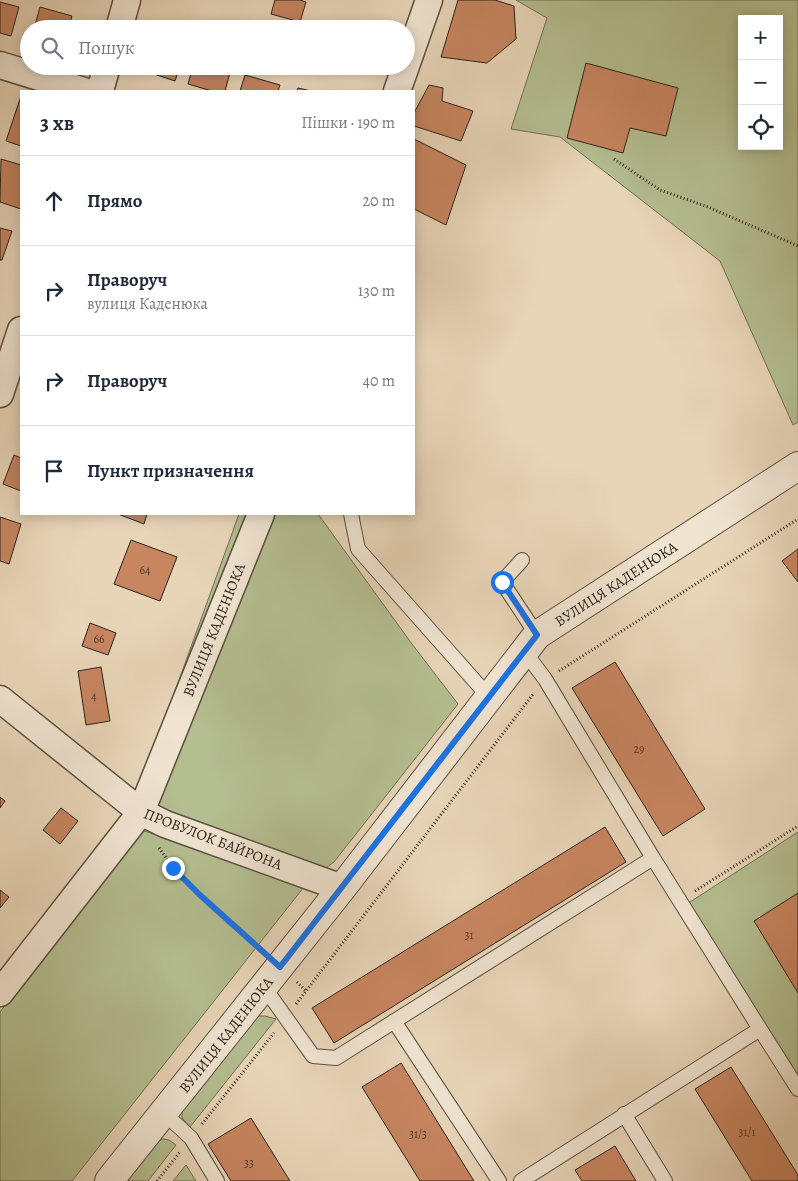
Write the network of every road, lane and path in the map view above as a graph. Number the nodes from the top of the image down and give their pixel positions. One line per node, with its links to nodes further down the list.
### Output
1 (127, 0): 3 (street)
2 (429, 0): 4 (street)
3 (121, 20)
4 (415, 40)
5 (0, 64): 6 (street)
6 (20, 70)
7 (34, 75): 10 (street)
8 (104, 75): 11 (street)
9 (403, 75): 12 (street)
10 (81, 90)
11 (100, 90)
12 (398, 90)
13 (614, 159): 14 (path)
14 (798, 246)
15 (20, 333): 16 (street)
16 (0, 394)
17 (798, 466): 22 (street, ВУЛИЦЯ КАДЕНЮКА)
18 (261, 515): 26 (street, ВУЛИЦЯ КАДЕНЮКА)
19 (351, 515): 24 (lane)
20 (798, 519): 23 (path)
21 (522, 560): 22 (lane)
22 (530, 643): 23 (lane); 24 (street, ВУЛИЦЯ КАДЕНЮКА)
23 (545, 679): 29 (lane); 34 (path)
24 (489, 697): 30 (street, ВУЛИЦЯ КАДЕНЮКА)
25 (0, 699): 26 (street, ПРОВУЛОК БАЙРОНА)
26 (141, 812): 30 (street, ПРОВУЛОК БАЙРОНА); 33 (street, ВУЛИЦЯ КАДЕНЮКА)
27 (798, 826): 31 (path)
28 (157, 846): 32 (path)
29 (653, 858): 31 (lane); 35 (lane)
30 (342, 888): 32 (street, ВУЛИЦЯ КАДЕНЮКА)
31 (680, 900): 36 (lane)
32 (272, 977): 34 (lane); 38 (street, ВУЛИЦЯ КАДЕНЮКА)
33 (0, 993)
34 (286, 1018): 35 (lane); 40 (path)
35 (394, 1021): 44 (lane)
36 (760, 1029): 37 (lane); 39 (lane)
37 (798, 1089)
38 (164, 1113): 40 (lane); 41 (street, ВУЛИЦЯ КАДЕНЮКА)
39 (624, 1114): 45 (lane); 46 (lane)
40 (191, 1138): 42 (path); 43 (lane)
41 (109, 1181)
42 (156, 1181)
43 (217, 1181)
44 (499, 1181)
45 (521, 1181)
46 (665, 1181)

